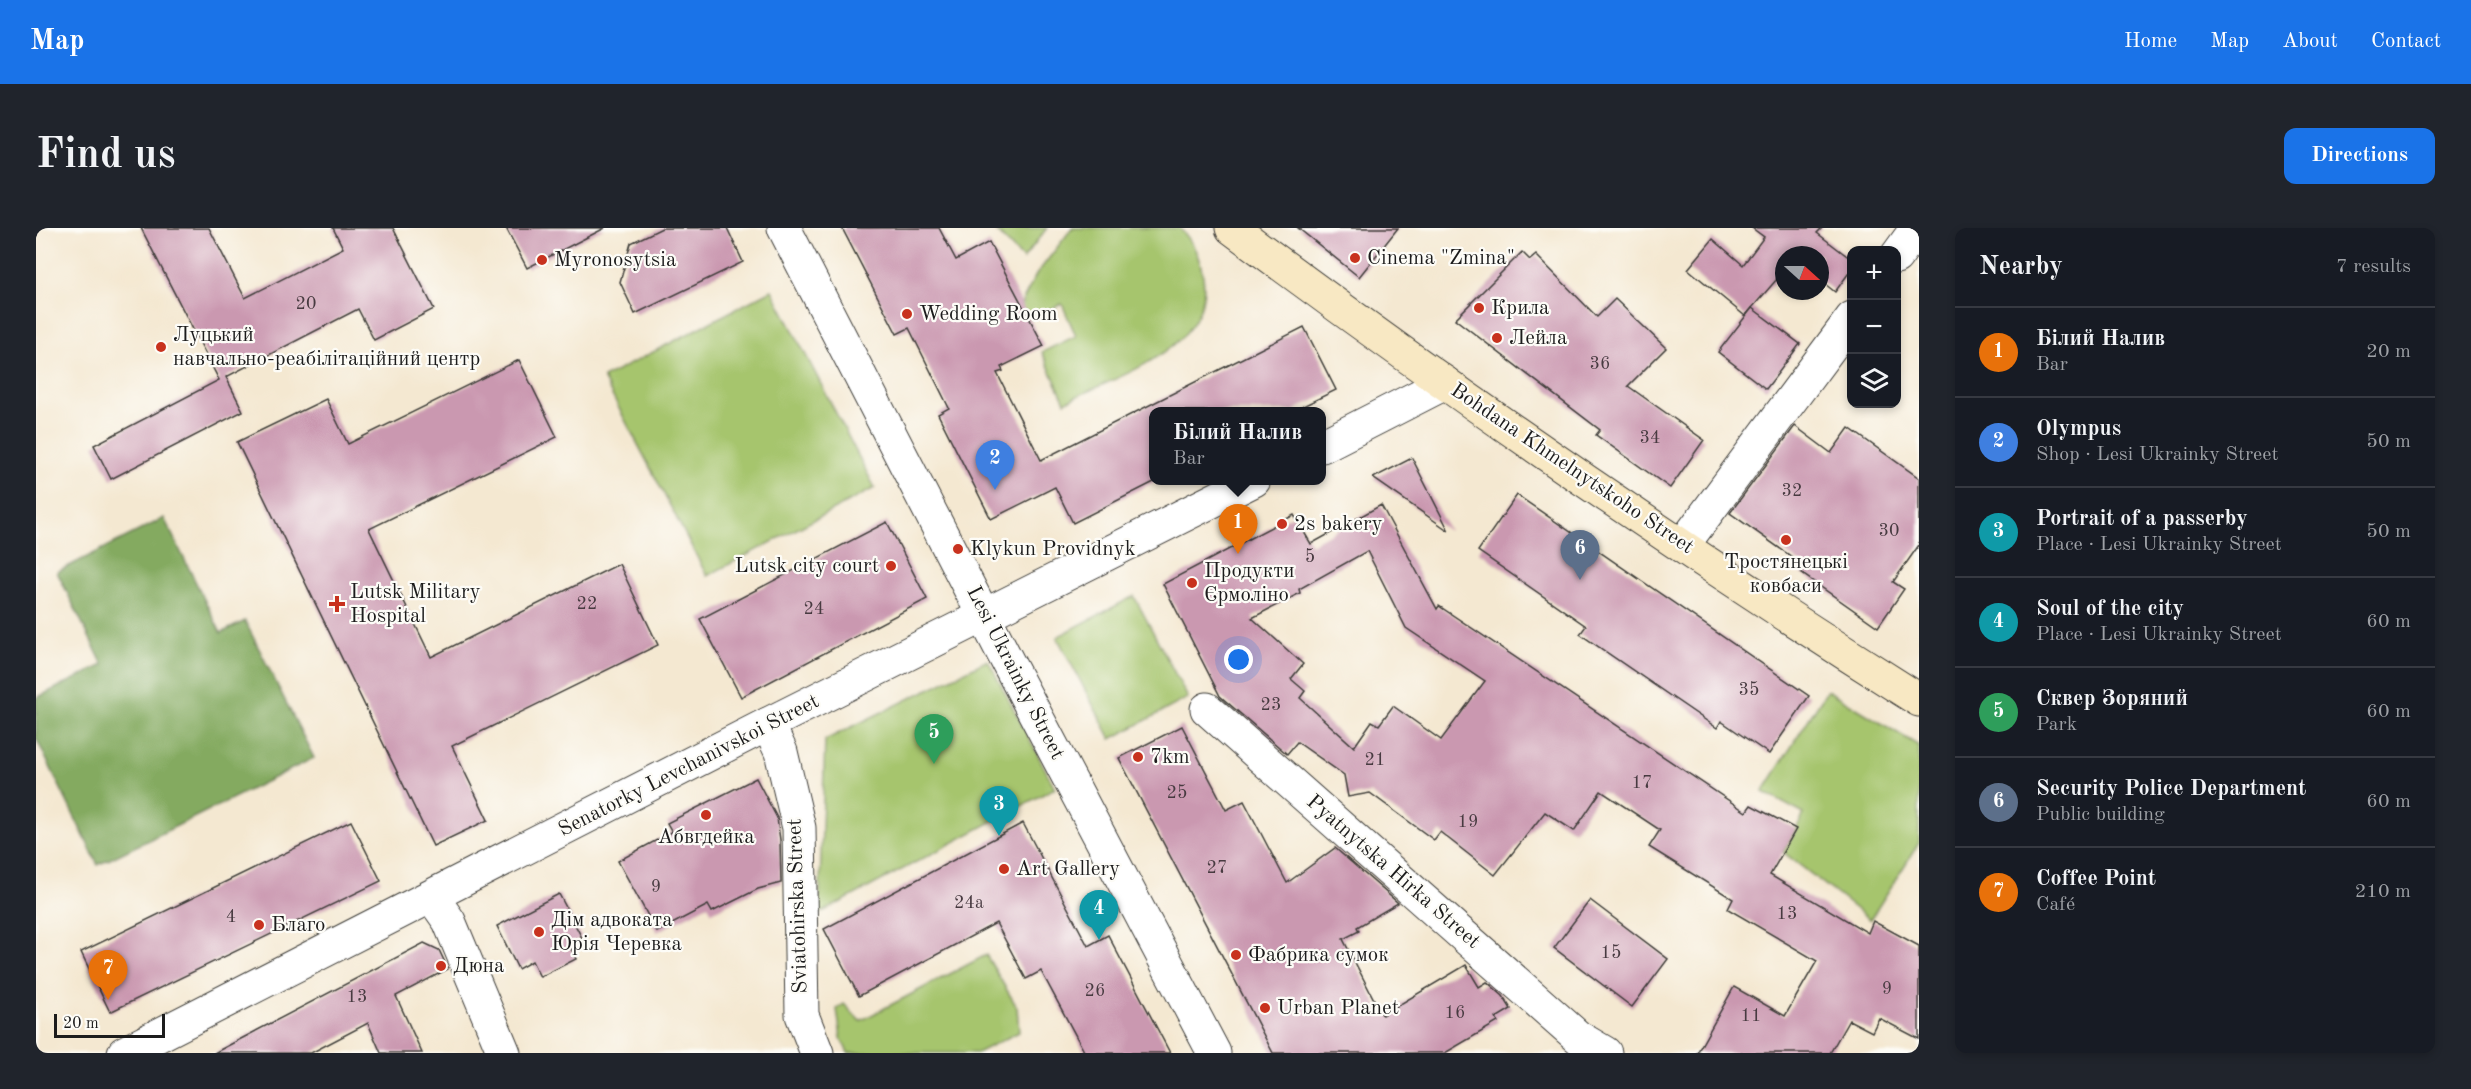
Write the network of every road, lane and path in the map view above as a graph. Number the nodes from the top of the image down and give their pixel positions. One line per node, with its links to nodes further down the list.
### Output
1 (784, 228): 10 (street, Lesi Ukrainky Street)
2 (1232, 228): 6 (main road, Bohdana Khmelnytskoho Street)
3 (1917, 228): 4 (street)
4 (1901, 250)
5 (1847, 323): 9 (street)
6 (1445, 383): 7 (street); 9 (main road, Bohdana Khmelnytskoho Street)
7 (1326, 444)
8 (1244, 485): 10 (street, Senatorky Levchanivskoi Street)
9 (1683, 545): 11 (main road, Bohdana Khmelnytskoho Street)
10 (986, 616): 13 (street, Senatorky Levchanivskoi Street); 19 (street, Lesi Ukrainky Street)
11 (1919, 700)
12 (1207, 710): 15 (street, Pyatnytska Hirka Street)
13 (768, 724): 14 (street, Senatorky Levchanivskoi Street); 18 (street, Sviatohirska Street)
14 (432, 897): 16 (street, Senatorky Levchanivskoi Street); 17 (street)
15 (1589, 1048)
16 (124, 1053)
17 (504, 1053)
18 (816, 1053)
19 (1214, 1053)

